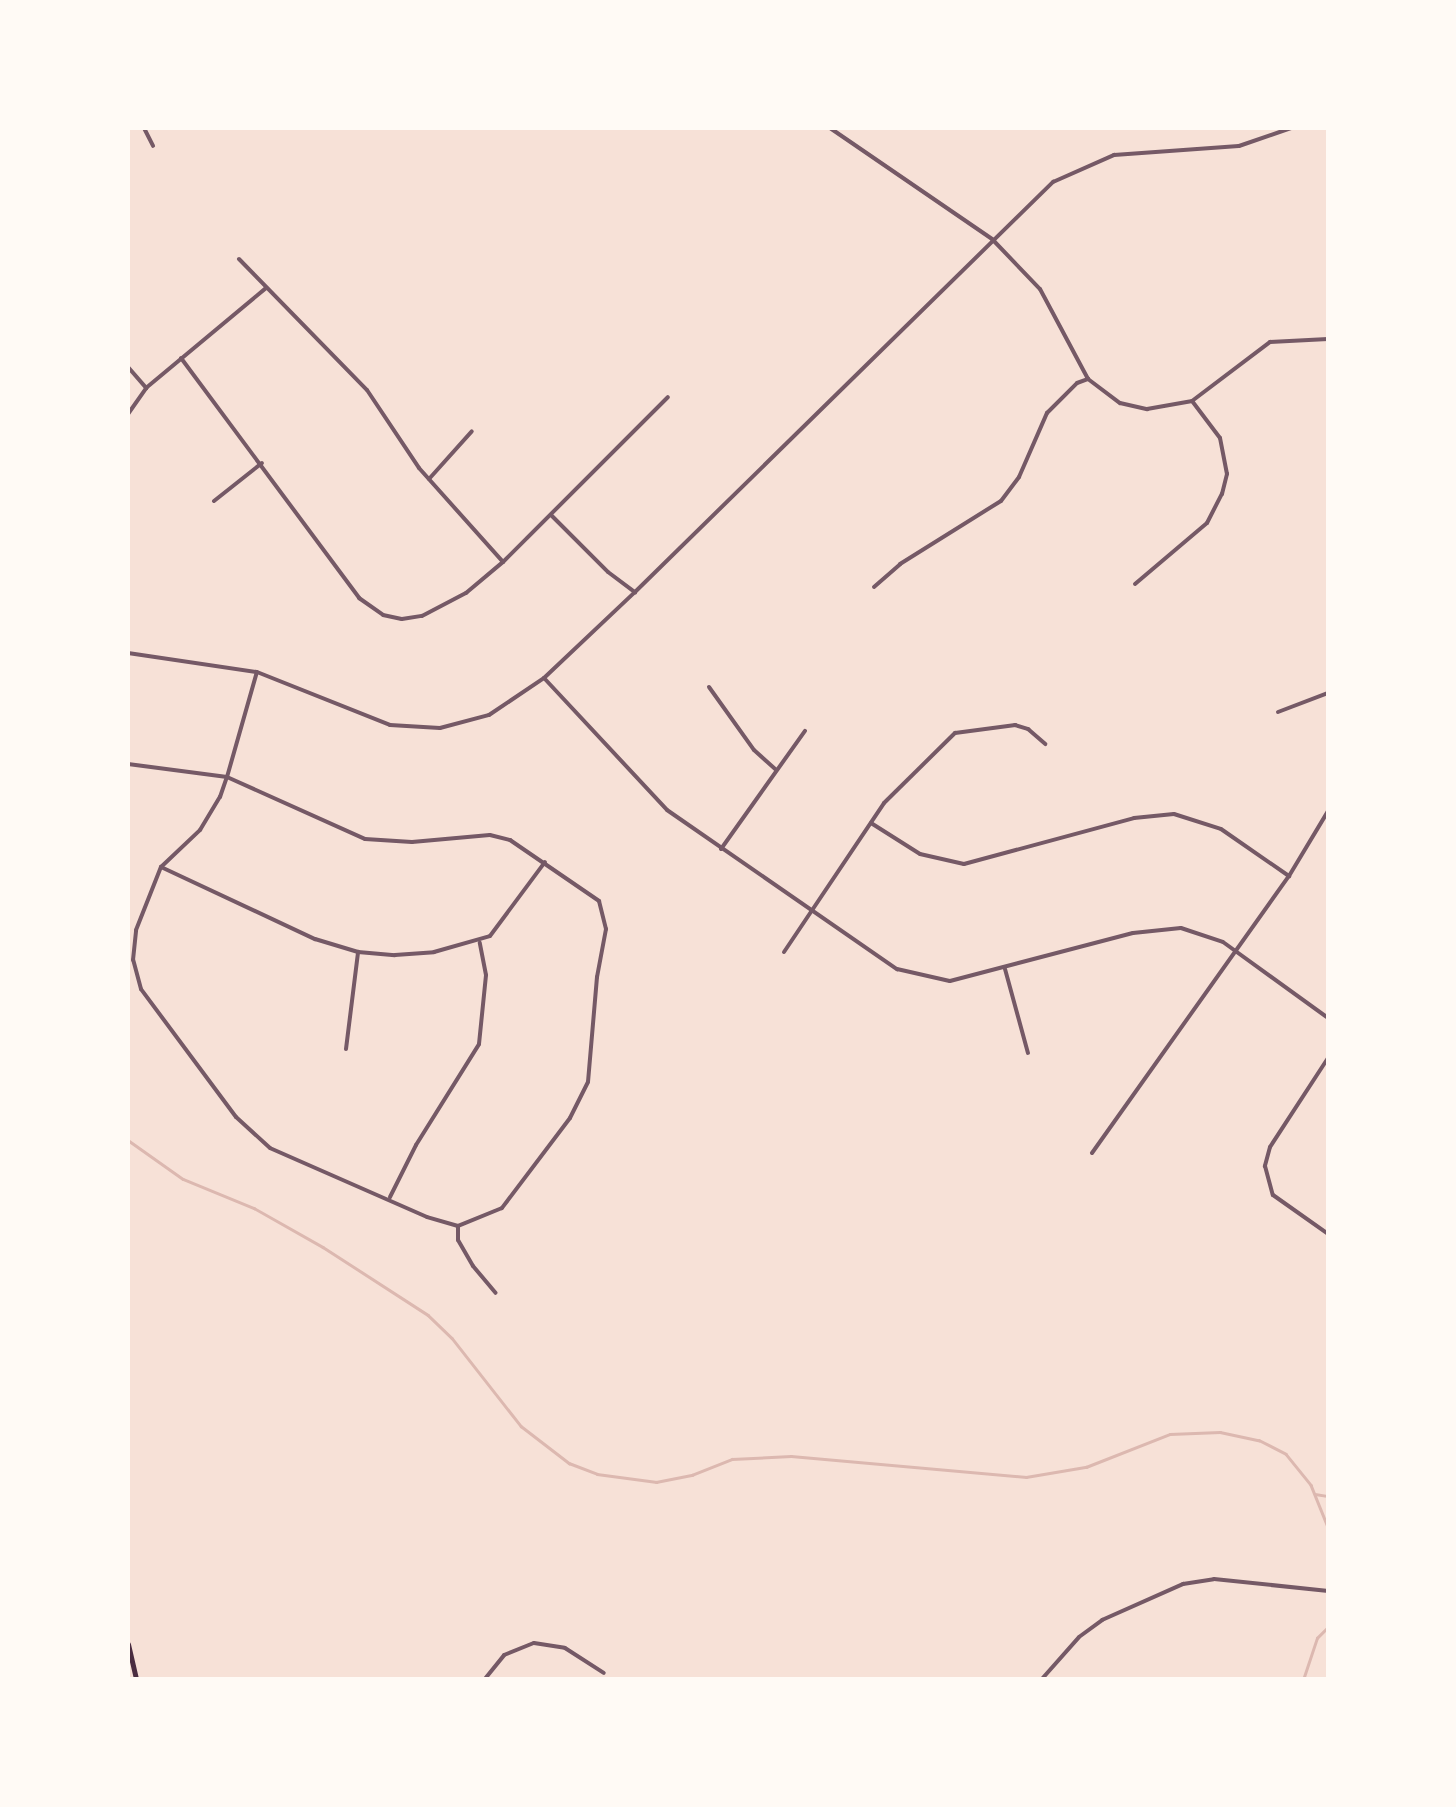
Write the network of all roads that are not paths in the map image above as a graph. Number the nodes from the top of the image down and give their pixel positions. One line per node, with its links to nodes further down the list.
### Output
1 (144, 128): 4 (street)
2 (830, 128): 5 (street)
3 (1291, 128): 5 (street)
4 (154, 146)
5 (992, 239): 12 (street); 25 (street)
6 (239, 259): 7 (street)
7 (266, 288): 10 (street); 19 (street)
8 (1328, 311): 9 (street)
9 (1328, 337): 15 (street)
10 (181, 358): 13 (street); 18 (street)
11 (128, 367): 13 (street)
12 (1088, 378): 15 (street); 24 (street)
13 (146, 388): 16 (street)
14 (668, 397): 21 (street)
15 (1192, 401): 23 (street)
16 (128, 414)
17 (472, 430): 19 (street)
18 (262, 463): 20 (street); 22 (street)
19 (429, 478): 22 (street)
20 (214, 501)
21 (552, 516): 22 (street); 25 (street)
22 (503, 562)
23 (1135, 584)
24 (874, 587)
25 (635, 592): 28 (street)
26 (128, 653): 27 (street)
27 (256, 672): 28 (street); 36 (street)
28 (544, 678): 39 (street)
29 (709, 687): 35 (street)
30 (1328, 693): 31 (street)
31 (1278, 712)
32 (806, 731): 35 (street)
33 (1045, 744): 38 (street)
34 (128, 764): 36 (street)
35 (776, 770): 39 (street)
36 (227, 777): 40 (street); 41 (street)
37 (1328, 811): 42 (street)
38 (871, 823): 42 (street); 43 (street)
39 (720, 850): 43 (street)
40 (545, 862): 44 (street); 55 (street)
41 (160, 867): 46 (street); 54 (street)
42 (1288, 876): 45 (street)
43 (809, 910): 47 (street); 48 (street)
44 (480, 942): 46 (street); 54 (street)
45 (1236, 951): 48 (street); 49 (street); 53 (street)
46 (358, 952): 50 (street)
47 (784, 952)
48 (1005, 969): 51 (street)
49 (1328, 1018)
50 (346, 1050)
51 (1028, 1053)
52 (1328, 1058): 56 (street)
53 (1092, 1153)
54 (390, 1198): 55 (street)
55 (458, 1226): 57 (street)
56 (1328, 1234)
57 (496, 1293)
58 (1328, 1591): 63 (street)
59 (128, 1644): 61 (main road)
60 (604, 1673): 62 (street)
61 (136, 1680)
62 (484, 1680)
63 (1040, 1680)

